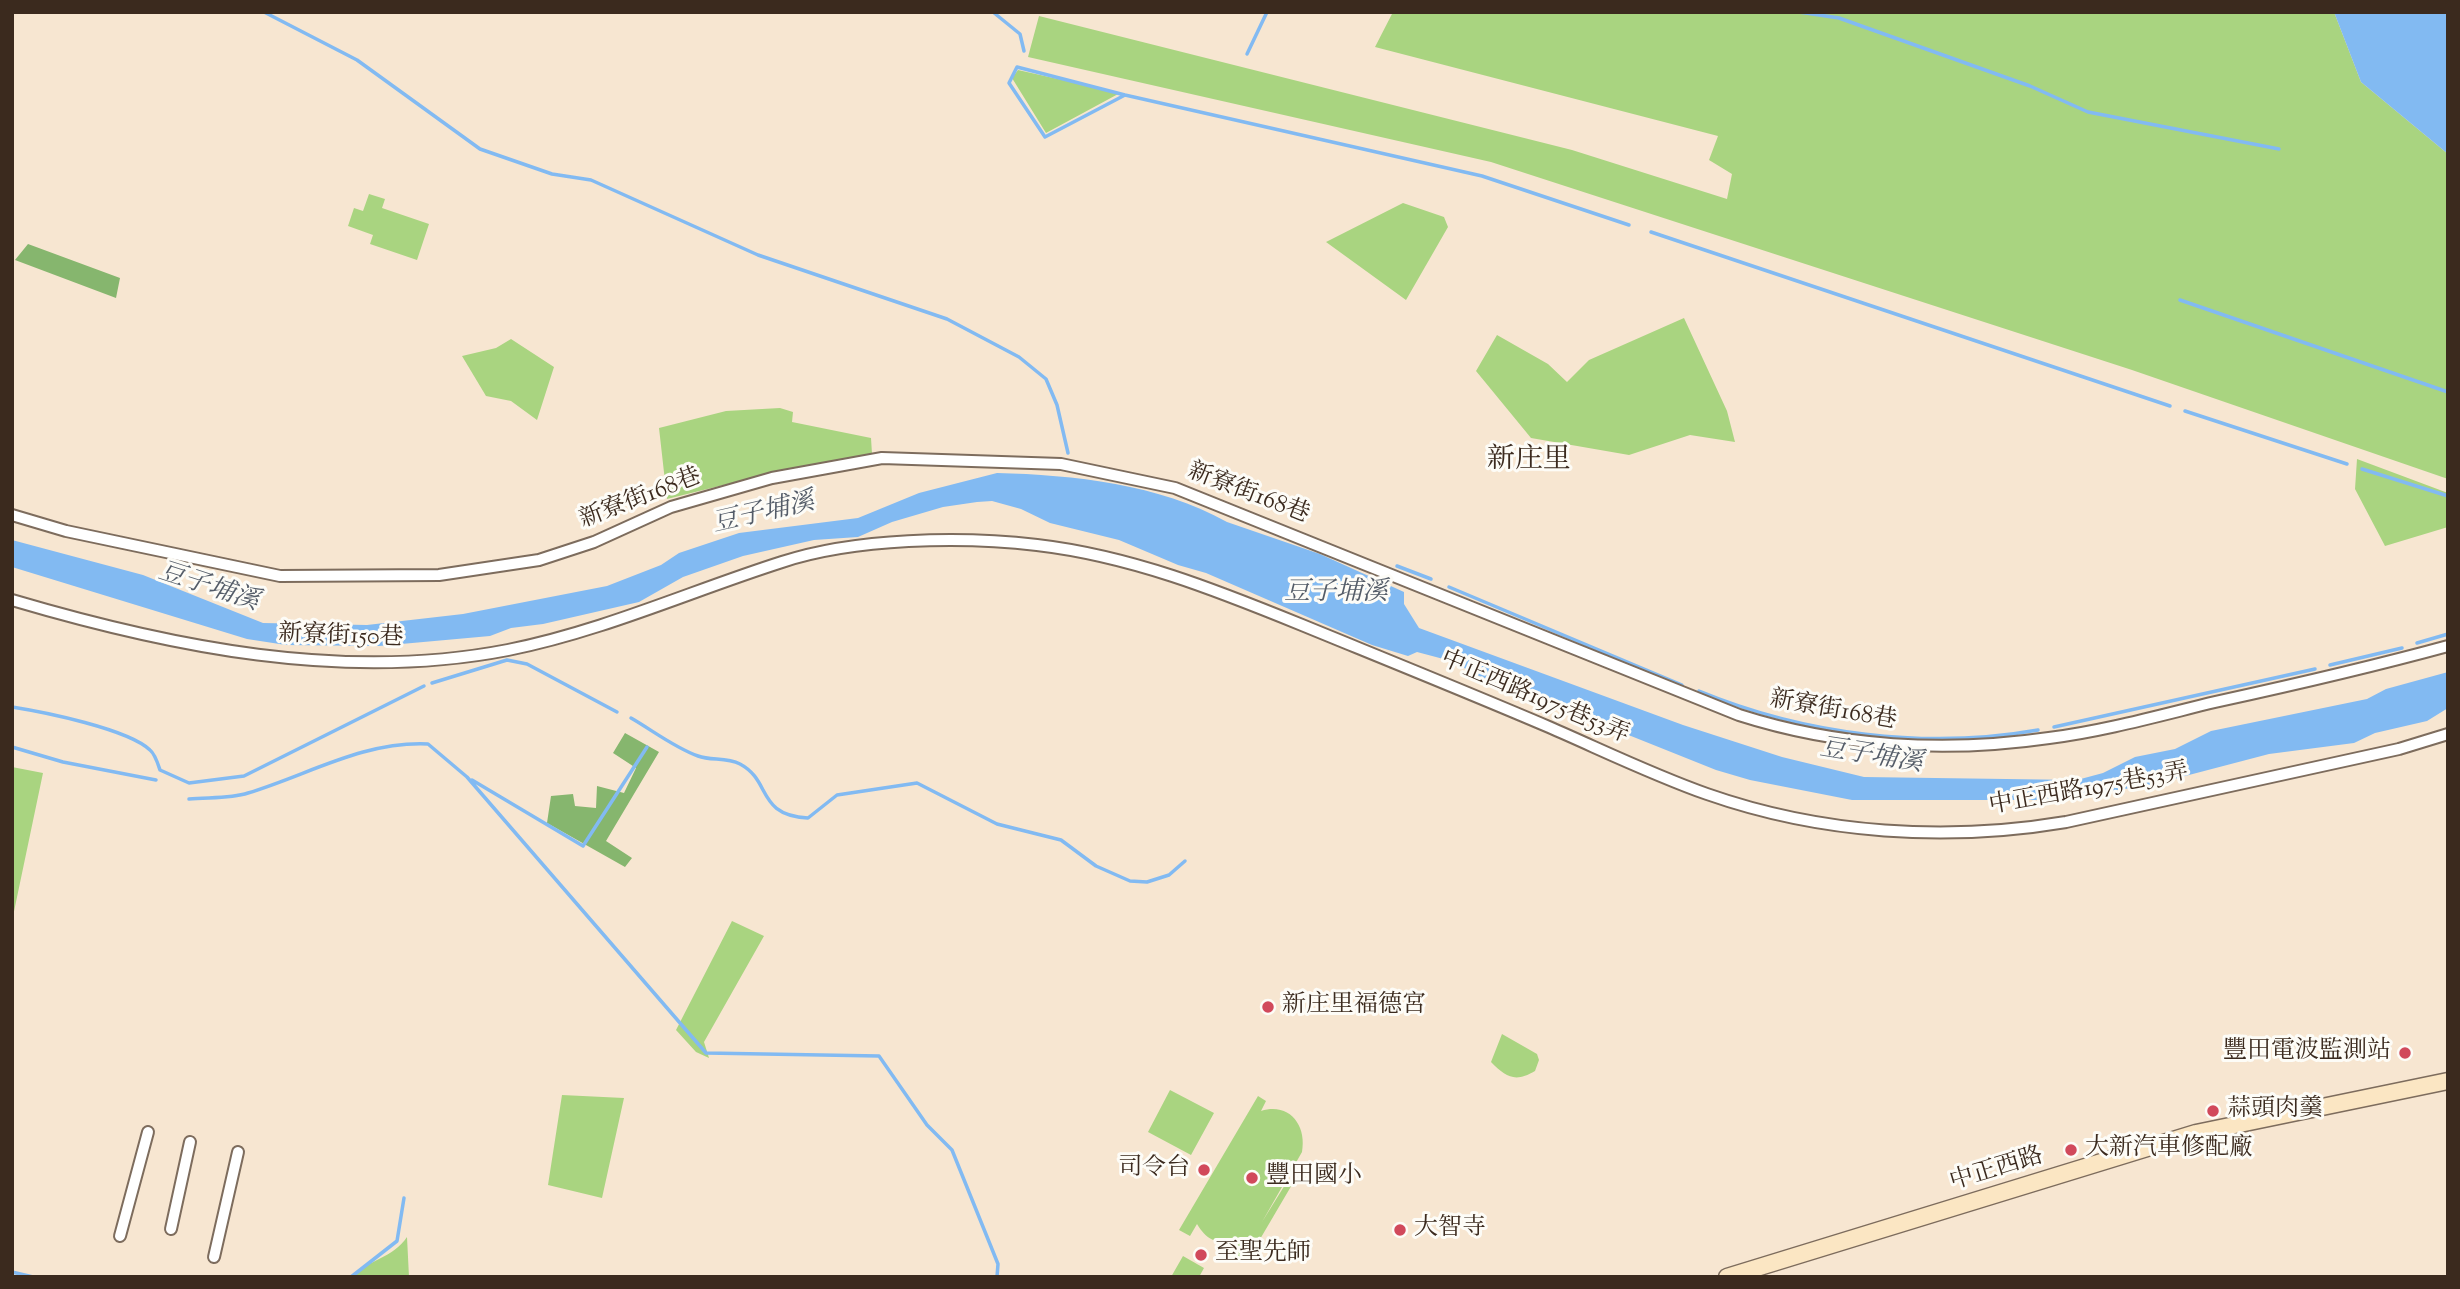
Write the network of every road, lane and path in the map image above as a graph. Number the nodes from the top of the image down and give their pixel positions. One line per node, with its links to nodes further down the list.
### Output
1 (12, 515): 4 (street, 新寮街168巷)
2 (12, 600): 3 (street, 新寮街150巷)
3 (667, 604): 5 (street, 中正西路1975巷53弄)
4 (2448, 646)
5 (2448, 734)
6 (2448, 1081): 13 (main road, 中正西路)
7 (148, 1132): 11 (street)
8 (190, 1142): 10 (street)
9 (238, 1152): 12 (street)
10 (171, 1229)
11 (120, 1236)
12 (214, 1257)
13 (1727, 1277)

